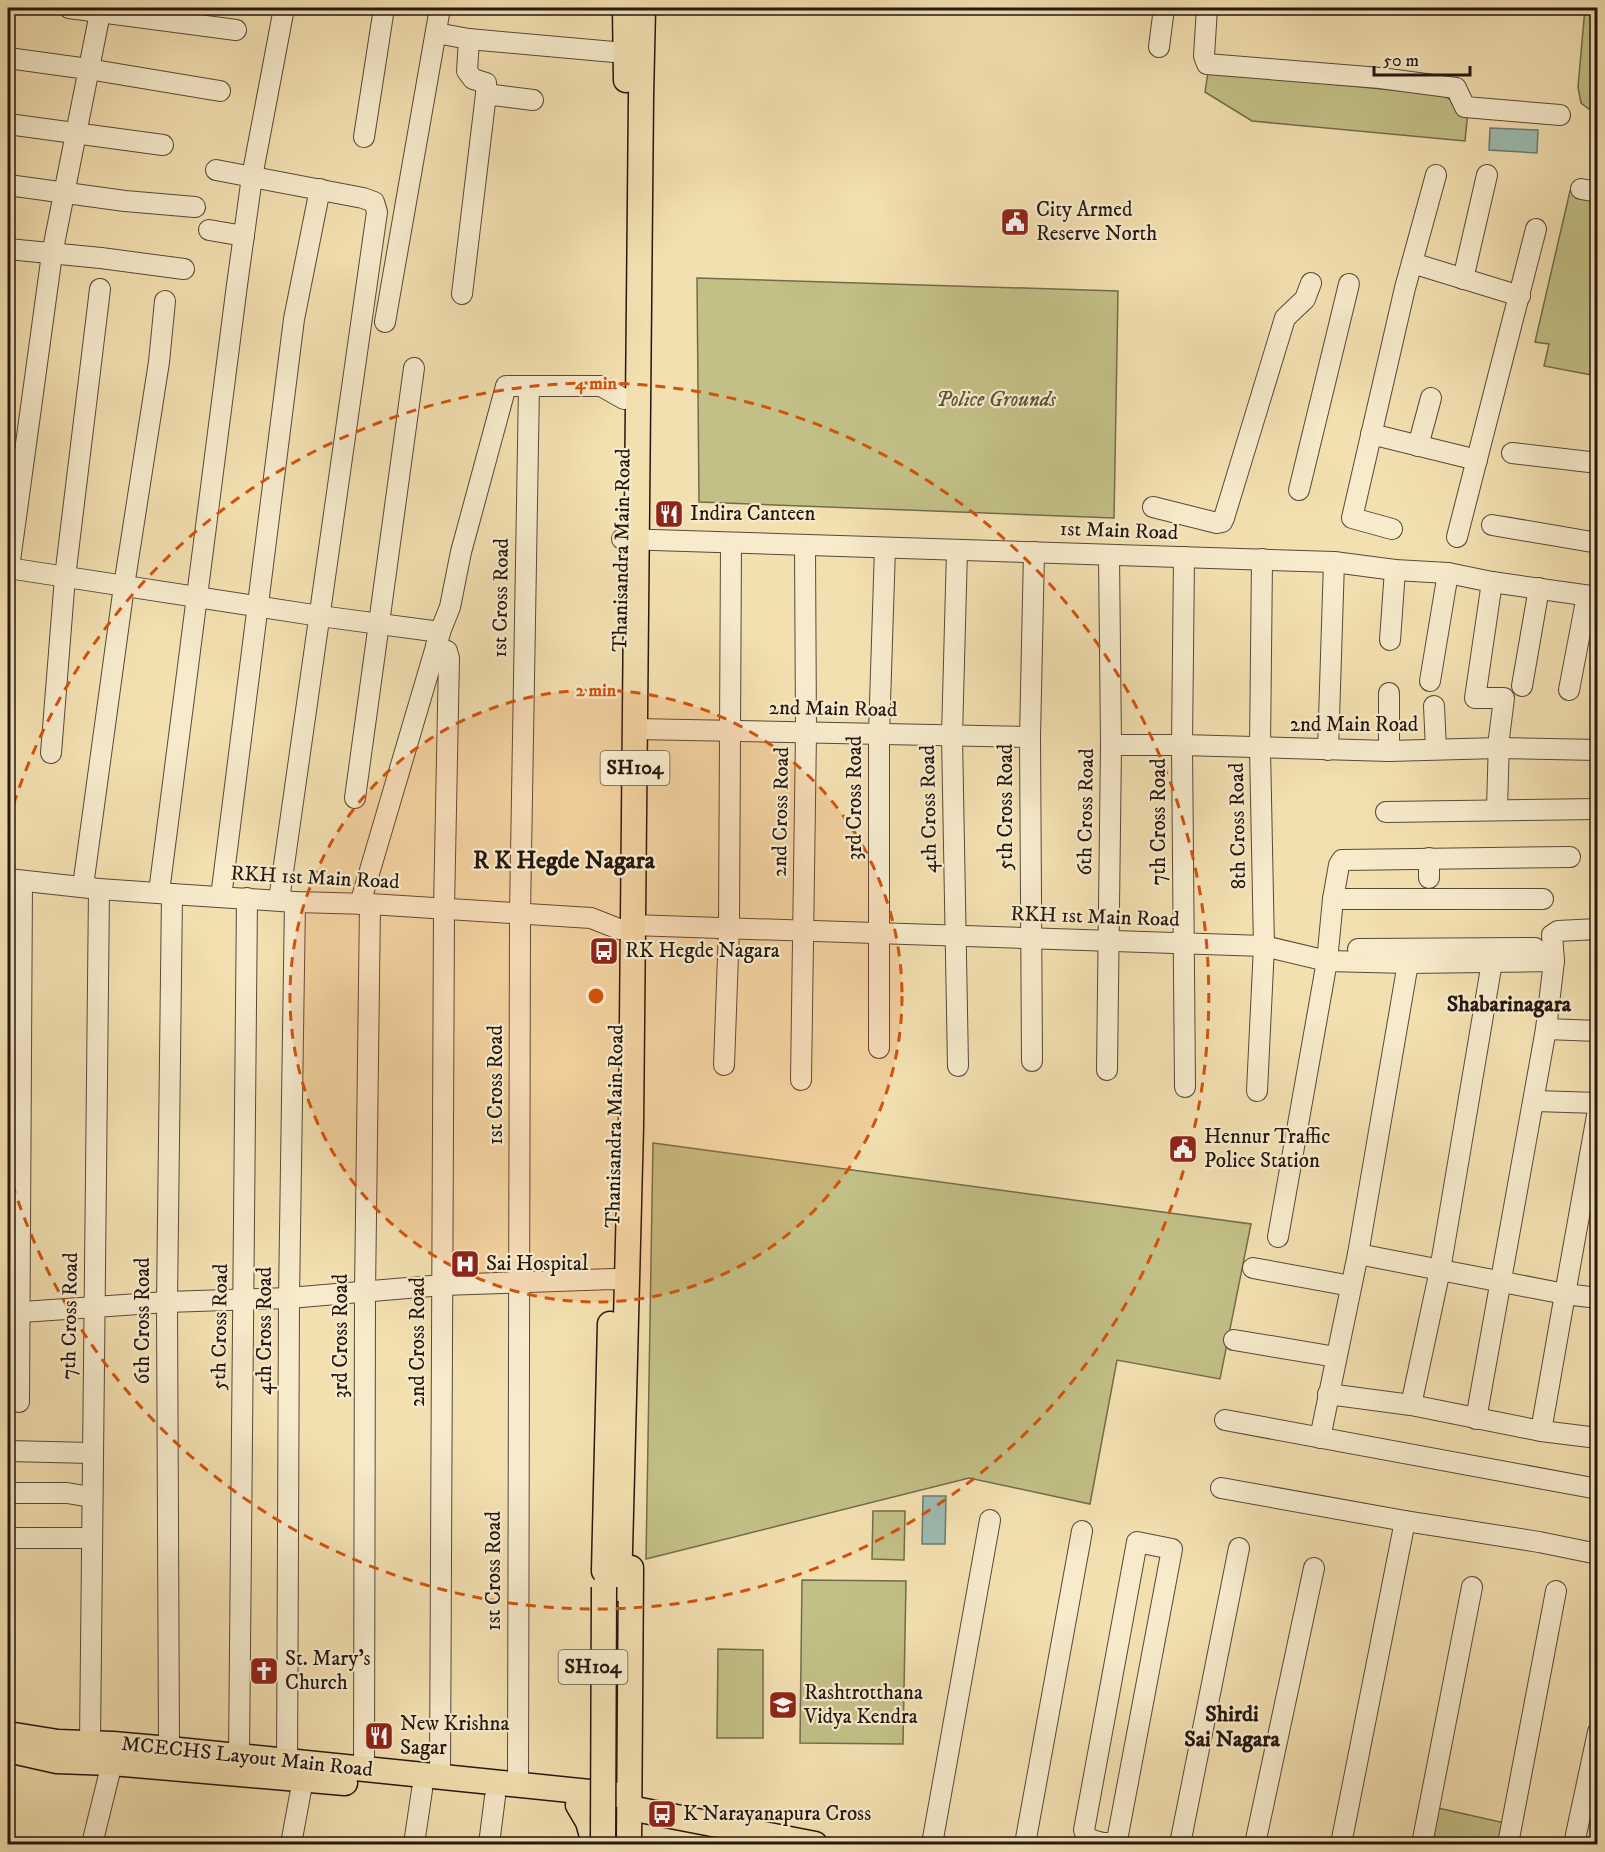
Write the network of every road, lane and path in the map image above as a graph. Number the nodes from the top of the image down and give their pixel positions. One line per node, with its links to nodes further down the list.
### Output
1 (69, 8): 9 (street)
2 (284, 8): 28 (street, 6th Cross Road)
3 (384, 8): 23 (street)
4 (440, 8): 11 (street)
5 (625, 8): 14 (main road, Thanisandra Main Road / SH104)
6 (643, 8): 62 (main road, Thanisandra Main Road / SH104)
7 (1164, 8): 13 (street)
8 (1207, 8): 20 (street)
9 (101, 10): 10 (street); 16 (street)
10 (236, 30)
11 (436, 33): 12 (street); 47 (street)
12 (469, 39): 14 (street); 18 (street)
13 (1159, 47)
14 (625, 52): 51 (main road, Thanisandra Main Road / SH104)
15 (8, 58): 16 (street)
16 (88, 69): 17 (street); 22 (street)
17 (220, 92)
18 (486, 94): 19 (street); 44 (street)
19 (533, 100)
20 (1560, 115)
21 (8, 124): 22 (street)
22 (76, 133): 24 (street); 31 (street)
23 (364, 137)
24 (163, 145)
25 (216, 170): 28 (street)
26 (1436, 175): 38 (street)
27 (1487, 175): 40 (street)
28 (252, 177): 30 (street); 35 (street, 6th Cross Road)
29 (8, 185): 31 (street)
30 (320, 189): 82 (street); 83 (street, 4th Cross Road)
31 (64, 193): 32 (street); 37 (street)
32 (195, 207)
33 (1536, 229): 45 (street)
34 (209, 230): 35 (street)
35 (244, 236): 81 (street, 6th Cross Road)
36 (8, 249): 37 (street)
37 (52, 254): 39 (street); 73 (street)
38 (1412, 263): 40 (street); 52 (street)
39 (184, 269)
40 (1463, 279): 45 (street)
41 (1311, 283): 58 (street)
42 (1349, 285): 57 (street)
43 (100, 289): 76 (street)
44 (462, 294)
45 (1520, 296): 55 (street)
46 (165, 301): 78 (street, 7th Cross Road)
47 (385, 322)
48 (414, 368): 84 (street)
49 (529, 386): 51 (street); 85 (street, 3rd Cross Road); 124 (street, 1st Cross Road)
50 (1431, 398): 53 (street)
51 (624, 399): 62 (main road, Thanisandra Main Road / SH104)
52 (1371, 434): 53 (street); 60 (street)
53 (1418, 446): 55 (street)
54 (1512, 453): 56 (street)
55 (1477, 460): 61 (street)
56 (1598, 463)
57 (1299, 490)
58 (1153, 507)
59 (1492, 525): 64 (street)
60 (1392, 529)
61 (1457, 537)
62 (629, 540): 63 (street, 1st Main Road); 92 (main road, Thanisandra Main Road / SH104); 125 (main road, Thanisandra Main Road / SH104)
63 (731, 543): 65 (street, 1st Main Road); 93 (street)
64 (1598, 543)
65 (805, 546): 66 (street, 1st Main Road); 94 (street, 2nd Cross Road)
66 (885, 548): 67 (street, 1st Main Road); 95 (street, 3rd Cross Road)
67 (957, 550): 68 (street, 1st Main Road); 96 (street, 4th Cross Road)
68 (1034, 552): 69 (street, 1st Main Road); 97 (street, 5th Cross Road)
69 (1109, 555): 70 (street, 1st Main Road); 99 (street, 6th Cross Road)
70 (1184, 557): 71 (street, 1st Main Road); 98 (street, 7th Cross Road)
71 (1262, 560): 72 (street, 1st Main Road); 101 (street, 8th Cross Road)
72 (1334, 562): 74 (street, 1st Main Road); 103 (street)
73 (8, 568): 76 (street)
74 (1395, 570): 75 (street, 1st Main Road); 86 (street)
75 (1448, 573): 77 (street, 1st Main Road); 87 (street)
76 (65, 577): 78 (street); 106 (street)
77 (1492, 582): 79 (street, 1st Main Road); 100 (street)
78 (124, 586): 81 (street); 115 (street, 7th Cross Road)
79 (1539, 588): 80 (street, 1st Main Road); 88 (street)
80 (1592, 596): 89 (street)
81 (196, 597): 82 (street); 116 (street, 6th Cross Road)
82 (259, 606): 83 (street); 117 (street)
83 (320, 616): 84 (street); 121 (street, 4th Cross Road)
84 (378, 624): 85 (street); 107 (street)
85 (438, 639): 122 (street, 3rd Cross Road); 123 (street, 2nd Cross Road)
86 (1390, 640)
87 (1430, 681)
88 (1522, 686)
89 (1569, 690)
90 (1389, 693): 105 (street)
91 (1434, 706): 102 (street)
92 (635, 729): 93 (street, 2nd Main Road); 125 (main road, Thanisandra Main Road / SH104)
93 (729, 731): 94 (street, 2nd Main Road); 126 (street)
94 (806, 733): 95 (street, 2nd Main Road); 128 (street, 2nd Cross Road)
95 (879, 734): 96 (street, 2nd Main Road); 129 (street, 3rd Cross Road)
96 (952, 736): 97 (street, 2nd Main Road); 130 (street, 4th Cross Road)
97 (1030, 737): 131 (street, 5th Cross Road)
98 (1182, 745): 99 (street, 2nd Main Road); 101 (street, 2nd Main Road); 133 (street, 7th Cross Road)
99 (1111, 746): 132 (street, 6th Cross Road)
100 (1498, 748): 102 (street, 2nd Main Road); 104 (street, 2nd Main Road); 109 (street)
101 (1260, 749): 103 (street, 2nd Main Road); 134 (street, 8th Cross Road)
102 (1436, 749): 105 (street, 2nd Main Road)
103 (1328, 750): 105 (street, 2nd Main Road)
104 (1598, 750)
105 (1389, 751)
106 (51, 753)
107 (355, 798)
108 (1598, 809): 109 (street)
109 (1497, 810): 110 (street)
110 (1386, 812)
111 (1570, 857): 112 (street)
112 (1429, 858): 113 (street); 119 (street)
113 (1429, 878)
114 (15, 880): 115 (street, RKH 1st Main Road); 168 (street)
115 (91, 888): 116 (street, RKH 1st Main Road); 167 (street, 7th Cross Road)
116 (165, 893): 117 (street, RKH 1st Main Road); 166 (street, 6th Cross Road)
117 (221, 897): 118 (street, RKH 1st Main Road)
118 (247, 898): 121 (street, RKH 1st Main Road); 164 (street, 5th Cross Road)
119 (1333, 899): 120 (street); 136 (street)
120 (1544, 899)
121 (287, 901): 122 (street, RKH 1st Main Road); 163 (street, 4th Cross Road)
122 (365, 904): 123 (street, RKH 1st Main Road); 161 (street, 3rd Cross Road)
123 (444, 909): 124 (street, RKH 1st Main Road); 159 (street, 2nd Cross Road)
124 (520, 913): 125 (street, RKH 1st Main Road); 158 (street, 1st Cross Road)
125 (625, 928): 126 (street, RKH 1st Main Road); 156 (main road, Thanisandra Main Road / SH104)
126 (729, 928): 128 (street, RKH 1st Main Road); 143 (street)
127 (1598, 929): 135 (street)
128 (804, 931): 129 (street, RKH 1st Main Road); 146 (street, 2nd Cross Road)
129 (878, 933): 130 (street, RKH 1st Main Road); 141 (street, 3rd Cross Road)
130 (956, 936): 131 (street, RKH 1st Main Road); 144 (street, 4th Cross Road)
131 (1031, 939): 132 (street, RKH 1st Main Road); 142 (street, 5th Cross Road)
132 (1108, 941): 133 (street, RKH 1st Main Road); 145 (street, 6th Cross Road)
133 (1184, 944): 134 (street, RKH 1st Main Road); 147 (street, 7th Cross Road)
134 (1264, 946): 136 (street, RKH 1st Main Road); 148 (street, 8th Cross Road)
135 (1554, 954): 136 (street); 137 (street, RKH 1st Main Road); 139 (street)
136 (1327, 955): 138 (street, RKH 1st Main Road); 152 (street)
137 (1492, 962): 138 (street, RKH 1st Main Road); 155 (street)
138 (1408, 963): 153 (street)
139 (1546, 1029): 140 (street); 149 (street)
140 (1598, 1031)
141 (879, 1048)
142 (1032, 1061)
143 (724, 1065)
144 (958, 1066)
145 (1107, 1070)
146 (801, 1080)
147 (1185, 1087)
148 (1257, 1091)
149 (1535, 1101): 150 (street); 157 (street)
150 (1598, 1103)
151 (1598, 1110): 162 (street)
152 (1278, 1237)
153 (1358, 1254): 155 (street); 160 (street)
154 (1253, 1268): 160 (street)
155 (1440, 1270): 157 (street); 173 (street)
156 (620, 1280): 158 (street); 190 (main road, Thanisandra Main Road / SH104)
157 (1499, 1282): 162 (street); 174 (street)
158 (519, 1283): 159 (street); 205 (street, 1st Cross Road)
159 (443, 1285): 161 (street); 204 (street, 2nd Cross Road)
160 (1351, 1286): 170 (street)
161 (365, 1293): 163 (street); 202 (street, 3rd Cross Road)
162 (1565, 1294): 165 (street); 176 (street)
163 (289, 1298): 164 (street); 203 (street, 4th Cross Road)
164 (244, 1299): 166 (street); 201 (street, 5th Cross Road)
165 (1598, 1299)
166 (167, 1302): 167 (street); 198 (street, 6th Cross Road)
167 (94, 1308): 168 (street); 180 (street, 7th Cross Road)
168 (13, 1312): 172 (street)
169 (1234, 1340): 170 (street)
170 (1336, 1357): 171 (street)
171 (1328, 1394): 173 (street); 177 (street)
172 (19, 1402)
173 (1411, 1406): 174 (street)
174 (1476, 1419): 176 (street)
175 (1225, 1420): 177 (street)
176 (1541, 1431): 178 (street)
177 (1320, 1438): 182 (street)
178 (1598, 1438)
179 (8, 1451): 180 (street)
180 (92, 1453): 184 (street, 7th Cross Road)
181 (1221, 1488): 186 (street)
182 (1598, 1489)
183 (8, 1493): 184 (street)
184 (91, 1497): 189 (street, 7th Cross Road)
185 (990, 1520): 218 (street)
186 (1405, 1521): 192 (street); 222 (street)
187 (1082, 1531): 219 (street)
188 (8, 1538): 189 (street)
189 (91, 1538): 200 (street, 7th Cross Road)
190 (613, 1539): 207 (main road, Thanisandra Main Road / SH104); 208 (main road, Thanisandra Main Road / SH104); 209 (main road, SH104, bridge); 215 (main road, SH104)
191 (1239, 1548): 220 (street)
192 (1598, 1554)
193 (1314, 1568): 221 (street)
194 (1472, 1587): 223 (street)
195 (1556, 1592): 224 (street)
196 (1598, 1732): 225 (street)
197 (8, 1734): 200 (main road, MCECHS Layout Main Road)
198 (169, 1749): 200 (main road, MCECHS Layout Main Road); 201 (main road, MCECHS Layout Main Road)
199 (8, 1750): 200 (main road, MCECHS Layout Main Road)
200 (105, 1750): 203 (main road, MCECHS Layout Main Road); 211 (street, 7th Cross Road)
201 (239, 1756): 203 (main road, MCECHS Layout Main Road)
202 (364, 1768): 203 (main road, MCECHS Layout Main Road); 204 (main road, MCECHS Layout Main Road)
203 (292, 1773): 204 (main road, MCECHS Layout Main Road); 212 (street, 4th Cross Road)
204 (431, 1783): 205 (main road, MCECHS Layout Main Road); 206 (main road, MCECHS Layout Main Road); 213 (street, 2nd Cross Road)
205 (518, 1784): 207 (main road, MCECHS Layout Main Road)
206 (495, 1797): 207 (main road, MCECHS Layout Main Road); 214 (street)
207 (588, 1801): 208 (main road); 209 (main road, Thanisandra Main Road / SH104)
208 (633, 1806): 216 (main road, Thanisandra Main Road / SH104); 217 (main road)
209 (596, 1842)
210 (1103, 1844): 210 (street)
211 (92, 1845)
212 (291, 1845)
213 (414, 1845)
214 (489, 1845)
215 (617, 1845)
216 (629, 1845)
217 (815, 1845)
218 (932, 1845)
219 (1025, 1845)
220 (1180, 1845)
221 (1256, 1845)
222 (1341, 1845)
223 (1422, 1845)
224 (1508, 1845)
225 (1574, 1845)

